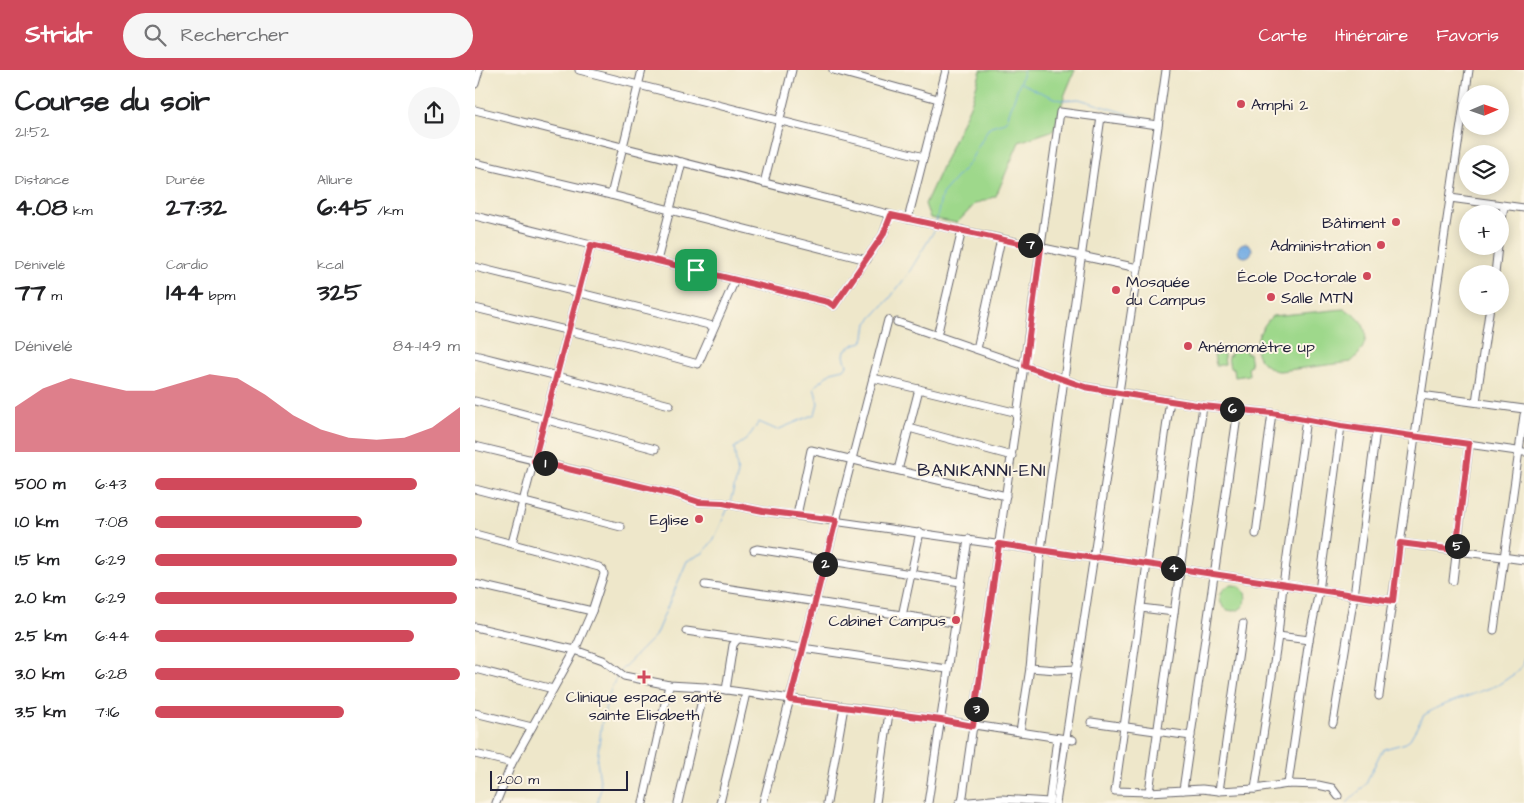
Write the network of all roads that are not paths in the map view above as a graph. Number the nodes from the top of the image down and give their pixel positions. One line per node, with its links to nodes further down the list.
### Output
1 (479, 70): 9 (street)
2 (579, 70): 10 (street)
3 (642, 70): 10 (street)
4 (792, 70): 14 (street)
5 (833, 70): 11 (street)
6 (946, 70): 11 (street)
7 (1166, 70): 15 (street)
8 (1469, 70): 22 (street)
9 (475, 84)
10 (638, 85): 14 (street); 16 (street)
11 (938, 99): 17 (street)
12 (475, 110): 16 (street)
13 (1101, 117): 15 (street); 33 (street); 34 (street)
14 (779, 120): 17 (street); 20 (street)
15 (1158, 126): 38 (street)
16 (623, 147): 18 (street); 21 (street)
17 (923, 157): 29 (street)
18 (682, 162): 20 (street); 26 (street)
19 (475, 163): 21 (street)
20 (764, 183): 27 (street)
21 (611, 195): 26 (street)
22 (1450, 198): 23 (street); 56 (street)
23 (1497, 205)
24 (1509, 206): 25 (street)
25 (1524, 208)
26 (669, 210): 35 (street); 36 (street)
27 (891, 215): 29 (street); 35 (street)
28 (475, 216): 32 (street)
29 (908, 219): 30 (street)
30 (962, 230): 31 (street); 47 (street)
31 (1001, 239): 33 (street); 48 (street)
32 (591, 245): 36 (street); 40 (street)
33 (1041, 248): 34 (street); 50 (street)
34 (1081, 256): 38 (street); 53 (street)
35 (867, 260): 39 (street)
36 (657, 261): 39 (street)
37 (475, 267): 40 (street)
38 (1138, 268): 55 (street)
39 (735, 280): 45 (street)
40 (578, 293): 45 (street); 46 (street)
41 (475, 308): 46 (street)
42 (1489, 315): 59 (street)
43 (888, 320): 52 (street)
44 (897, 322): 47 (street)
45 (713, 326): 46 (street)
46 (568, 331): 51 (street)
47 (937, 336): 48 (street)
48 (977, 349): 50 (street)
49 (475, 355): 51 (street)
50 (1025, 366): 53 (street); 64 (street)
51 (557, 376): 60 (street); 67 (street)
52 (873, 378): 54 (street); 78 (street)
53 (1063, 379): 55 (street); 95 (street)
54 (919, 389): 64 (street); 70 (street)
55 (1119, 393): 57 (street); 98 (street)
56 (1421, 395): 59 (street); 72 (street)
57 (1170, 400): 61 (street); 101 (street)
58 (475, 401): 67 (street)
59 (1476, 402): 62 (street)
60 (670, 405)
61 (1203, 406): 63 (street); 102 (street)
62 (1524, 409)
63 (1238, 410): 65 (street); 104 (street)
64 (1018, 413): 77 (street)
65 (1272, 413): 68 (street); 89 (street)
66 (1524, 415): 76 (street)
67 (545, 419): 75 (street); 79 (street)
68 (1306, 419): 69 (street); 109 (street)
69 (1341, 426): 71 (street); 110 (street)
70 (909, 428): 77 (street); 80 (street)
71 (1376, 431): 72 (street); 111 (street)
72 (1415, 436): 73 (street); 92 (street)
73 (1469, 444): 76 (street); 96 (street)
74 (475, 446): 79 (street)
75 (655, 449)
76 (1521, 452): 97 (street)
77 (1012, 456): 82 (street)
78 (852, 459): 80 (street); 84 (street); 85 (street)
79 (534, 461): 83 (street); 84 (street)
80 (898, 470): 82 (street)
81 (475, 489): 83 (street)
82 (1006, 496): 93 (street)
83 (523, 502): 86 (street); 91 (street)
84 (797, 514): 85 (street)
85 (836, 520): 87 (street); 99 (street)
86 (621, 527)
87 (920, 532): 90 (street); 103 (street)
88 (475, 534): 91 (street)
89 (1256, 534)
90 (967, 539): 93 (street); 106 (street)
91 (513, 543): 115 (street)
92 (1400, 543): 96 (street); 112 (street)
93 (999, 544): 95 (street); 145 (street)
94 (754, 550): 99 (street)
95 (1041, 550): 98 (street); 129 (street)
96 (1456, 550): 97 (street); 105 (street)
97 (1504, 557): 100 (street); 121 (street)
98 (1094, 558): 101 (street); 131 (street)
99 (826, 560): 103 (street); 113 (street)
100 (1524, 560)
101 (1147, 564): 102 (street); 114 (street)
102 (1180, 569): 104 (street); 116 (street)
103 (911, 574): 106 (street); 117 (street)
104 (1214, 574): 109 (street); 150 (street)
105 (1453, 581)
106 (960, 582): 118 (street)
107 (475, 584): 115 (street)
108 (705, 585): 113 (street)
109 (1283, 585): 110 (street); 123 (street)
110 (1319, 591): 111 (street); 125 (street)
111 (1354, 596): 112 (street); 144 (street)
112 (1393, 601): 137 (street)
113 (815, 602): 117 (street); 126 (street)
114 (1141, 608): 116 (street); 147 (street)
115 (592, 611): 127 (street)
116 (1174, 612): 149 (street)
117 (902, 616): 118 (street)
118 (954, 622): 128 (street)
119 (1243, 624): 158 (street)
120 (475, 627): 127 (street)
121 (1494, 630)
122 (687, 631): 124 (street)
123 (1278, 636): 125 (street); 156 (street)
124 (739, 638): 126 (street); 135 (street)
125 (1309, 640): 155 (street)
126 (803, 648): 128 (street); 138 (street)
127 (575, 650): 132 (street); 134 (street)
128 (947, 668): 142 (street)
129 (1030, 668): 131 (street); 148 (street)
130 (475, 669): 134 (street)
131 (1077, 669): 152 (street)
132 (669, 685): 133 (street); 163 (street)
133 (705, 687): 135 (street); 164 (street)
134 (553, 689): 146 (street)
135 (726, 690): 136 (street)
136 (746, 693): 138 (street); 165 (street)
137 (1379, 696)
138 (790, 700): 139 (street); 166 (street)
139 (844, 707): 141 (street); 167 (street)
140 (475, 713): 146 (street)
141 (889, 713): 142 (street); 168 (street)
142 (941, 720): 145 (street); 169 (street)
143 (1091, 722): 147 (street)
144 (1333, 723)
145 (973, 726): 148 (street); 170 (street)
146 (532, 727): 154 (street)
147 (1124, 727): 149 (street); 159 (street)
148 (1020, 732): 151 (street)
149 (1158, 732): 150 (street); 159 (street)
150 (1191, 736): 157 (street)
151 (1057, 738): 152 (street); 171 (street)
152 (1069, 739): 171 (street)
153 (475, 754): 154 (street)
154 (512, 763): 162 (street)
155 (1288, 784): 156 (street); 160 (street)
156 (1255, 789): 158 (street)
157 (1183, 790): 158 (street); 159 (street)
158 (1219, 791)
159 (1149, 792)
160 (1338, 796)
161 (1005, 801): 170 (street); 171 (street)
162 (496, 803)
163 (643, 803)
164 (678, 803)
165 (721, 803)
166 (763, 803)
167 (827, 803)
168 (876, 803)
169 (928, 803)
170 (961, 803)
171 (1051, 803)

